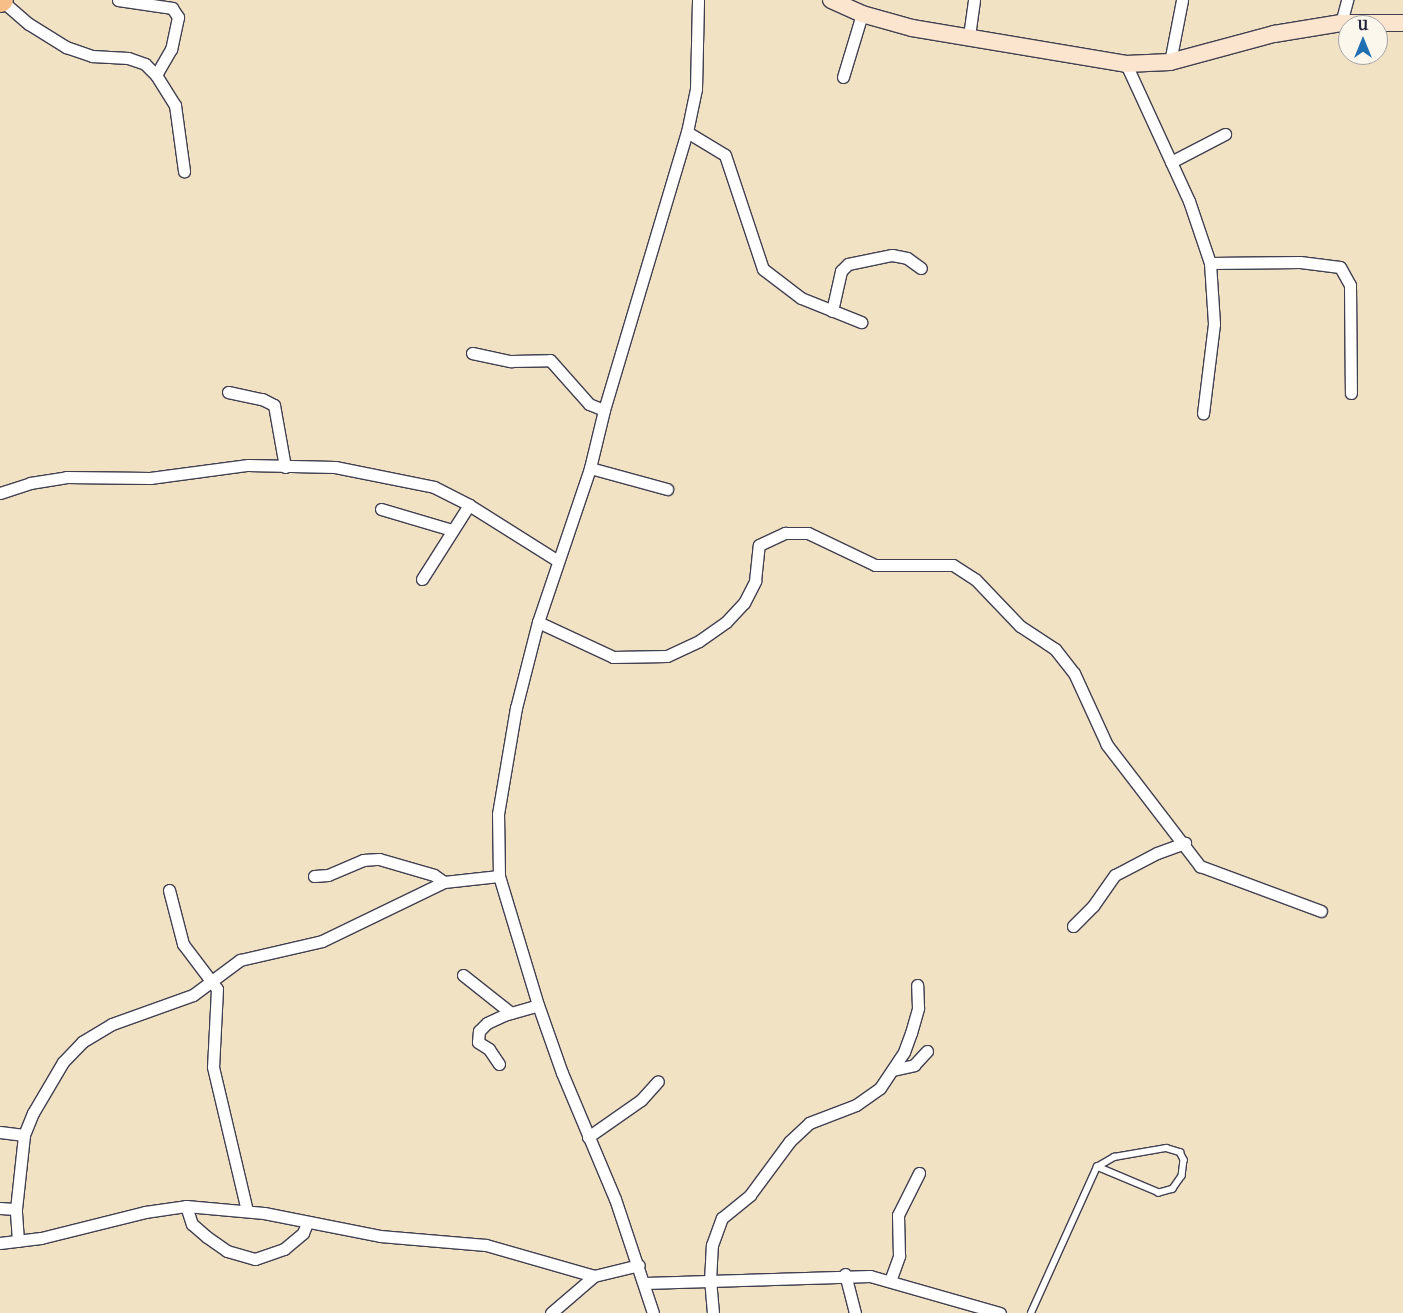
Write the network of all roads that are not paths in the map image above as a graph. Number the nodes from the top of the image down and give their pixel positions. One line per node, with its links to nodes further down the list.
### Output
1 (1, 0): 16 (street)
2 (118, 0): 16 (street)
3 (698, 0): 18 (street)
4 (831, 0): 8 (street)
5 (974, 0): 13 (street)
6 (1182, 0): 14 (street)
7 (1347, 0): 9 (street)
8 (862, 14): 13 (street); 17 (street)
9 (1342, 15)
10 (1338, 23): 14 (street)
11 (1388, 23): 12 (street)
12 (1403, 23)
13 (969, 36): 15 (street)
14 (1170, 62): 15 (street)
15 (1126, 64): 20 (street)
16 (156, 74): 21 (street)
17 (843, 77)
18 (687, 132): 24 (street); 29 (street)
19 (1225, 134): 20 (street)
20 (1171, 162): 22 (street)
21 (184, 171)
22 (1210, 263): 28 (street); 30 (street)
23 (921, 268): 24 (street)
24 (832, 311): 25 (street)
25 (860, 322)
26 (472, 353): 29 (street)
27 (228, 392): 31 (street)
28 (1351, 393)
29 (604, 410): 32 (street)
30 (1203, 413)
31 (284, 466): 34 (street); 35 (street)
32 (590, 468): 33 (street); 38 (street)
33 (667, 489)
34 (0, 493)
35 (469, 505): 37 (street); 38 (street)
36 (381, 508): 37 (street)
37 (452, 530): 39 (street)
38 (558, 561): 40 (street)
39 (422, 579)
40 (538, 622): 41 (street); 43 (street)
41 (1185, 843): 46 (street); 47 (street)
42 (314, 876): 44 (street)
43 (499, 876): 44 (street); 51 (street)
44 (444, 882): 49 (street)
45 (169, 890): 49 (street)
46 (1321, 911)
47 (1073, 926)
48 (463, 975): 52 (street)
49 (211, 980): 58 (street); 65 (street)
50 (917, 985): 55 (street)
51 (538, 1005): 52 (street); 59 (street)
52 (511, 1013): 54 (street)
53 (927, 1051): 55 (street)
54 (499, 1064)
55 (893, 1070): 72 (street)
56 (658, 1081): 59 (street)
57 (0, 1132): 58 (street)
58 (24, 1135): 64 (street)
59 (588, 1137): 69 (street)
60 (1097, 1167): 60 (lane); 80 (lane)
61 (920, 1173): 73 (street)
62 (186, 1206): 65 (street); 66 (street); 67 (street)
63 (0, 1208): 64 (street)
64 (16, 1209): 67 (street)
65 (247, 1211): 66 (street)
66 (307, 1223): 71 (street)
67 (18, 1242): 68 (street)
68 (0, 1243)
69 (639, 1265): 71 (street); 74 (street)
70 (845, 1274): 72 (street); 73 (street); 78 (street)
71 (594, 1276): 75 (street)
72 (710, 1281): 74 (street); 77 (street)
73 (890, 1281): 79 (street)
74 (645, 1283): 76 (street)
75 (551, 1313)
76 (653, 1313)
77 (713, 1313)
78 (855, 1313)
79 (1000, 1313)
80 (1031, 1313)

